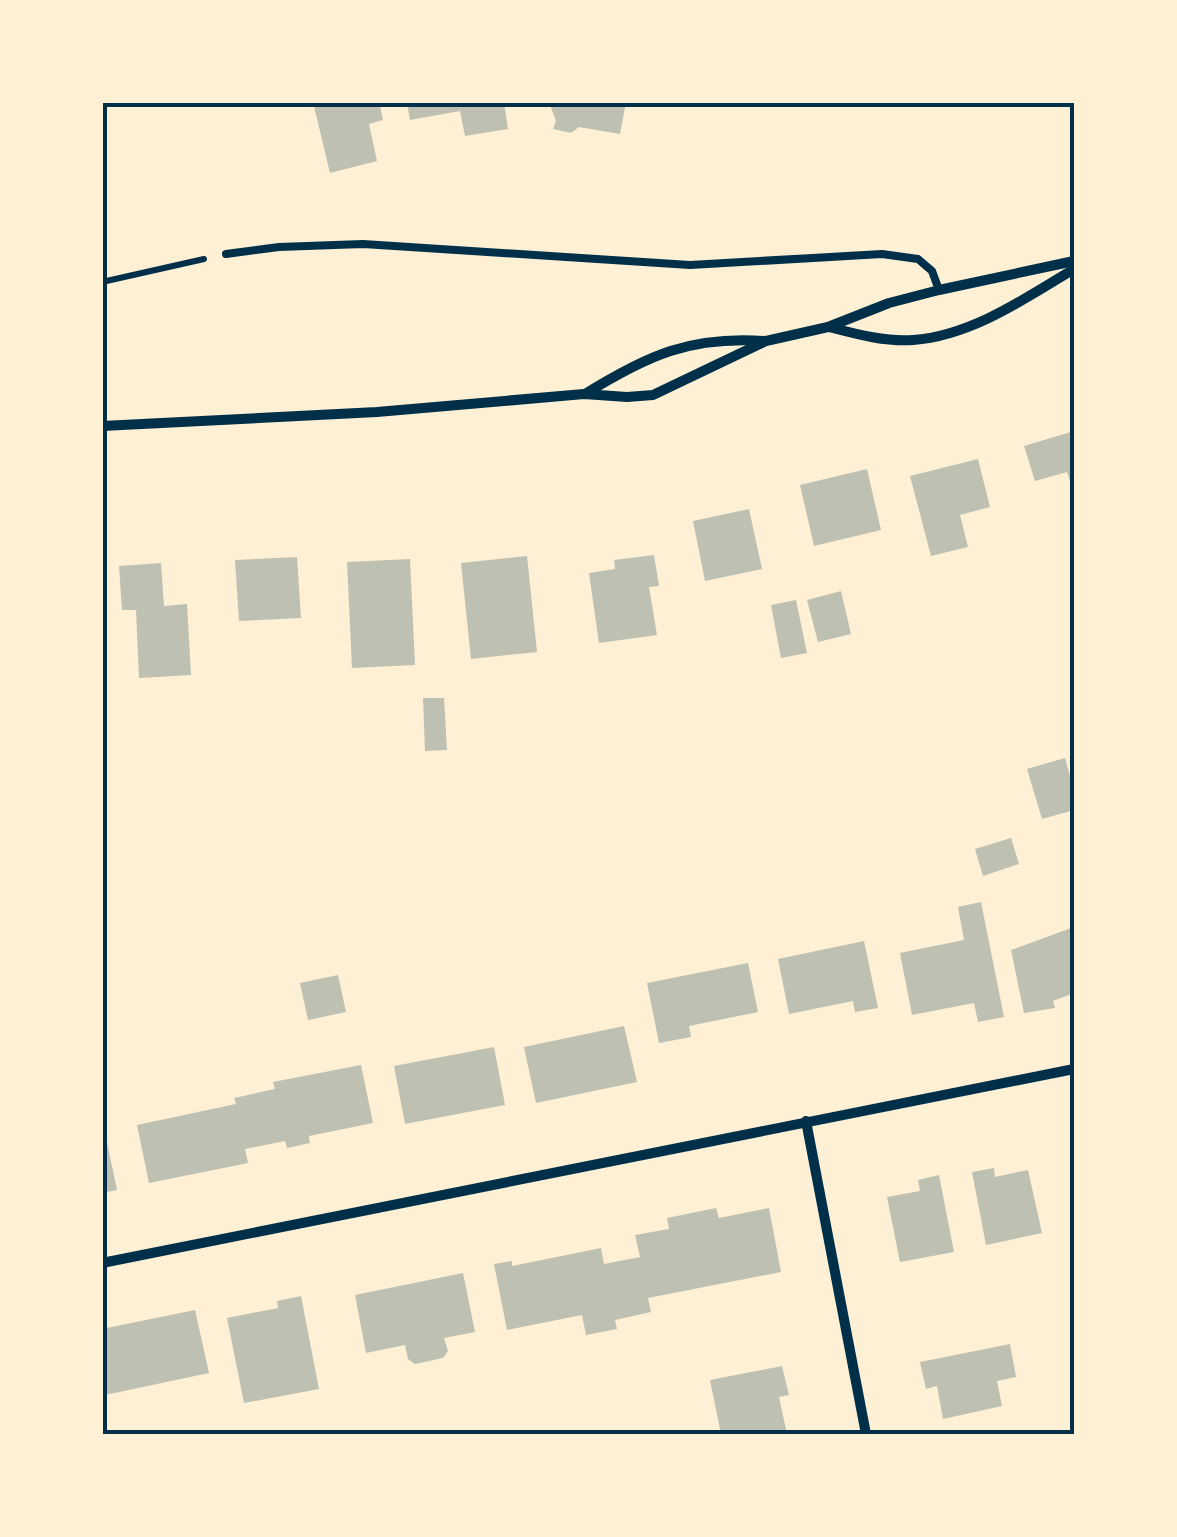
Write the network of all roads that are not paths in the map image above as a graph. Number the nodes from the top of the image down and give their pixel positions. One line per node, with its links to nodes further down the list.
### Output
1 (226, 254): 4 (lane)
2 (1074, 261): 4 (street)
3 (1074, 269): 5 (street)
4 (938, 290): 5 (street)
5 (828, 327): 6 (street)
6 (766, 340): 7 (street); 7 (street)
7 (584, 394): 8 (street)
8 (102, 426)
9 (1074, 1069): 10 (street)
10 (806, 1121): 11 (street); 12 (street)
11 (102, 1263)
12 (866, 1434)

